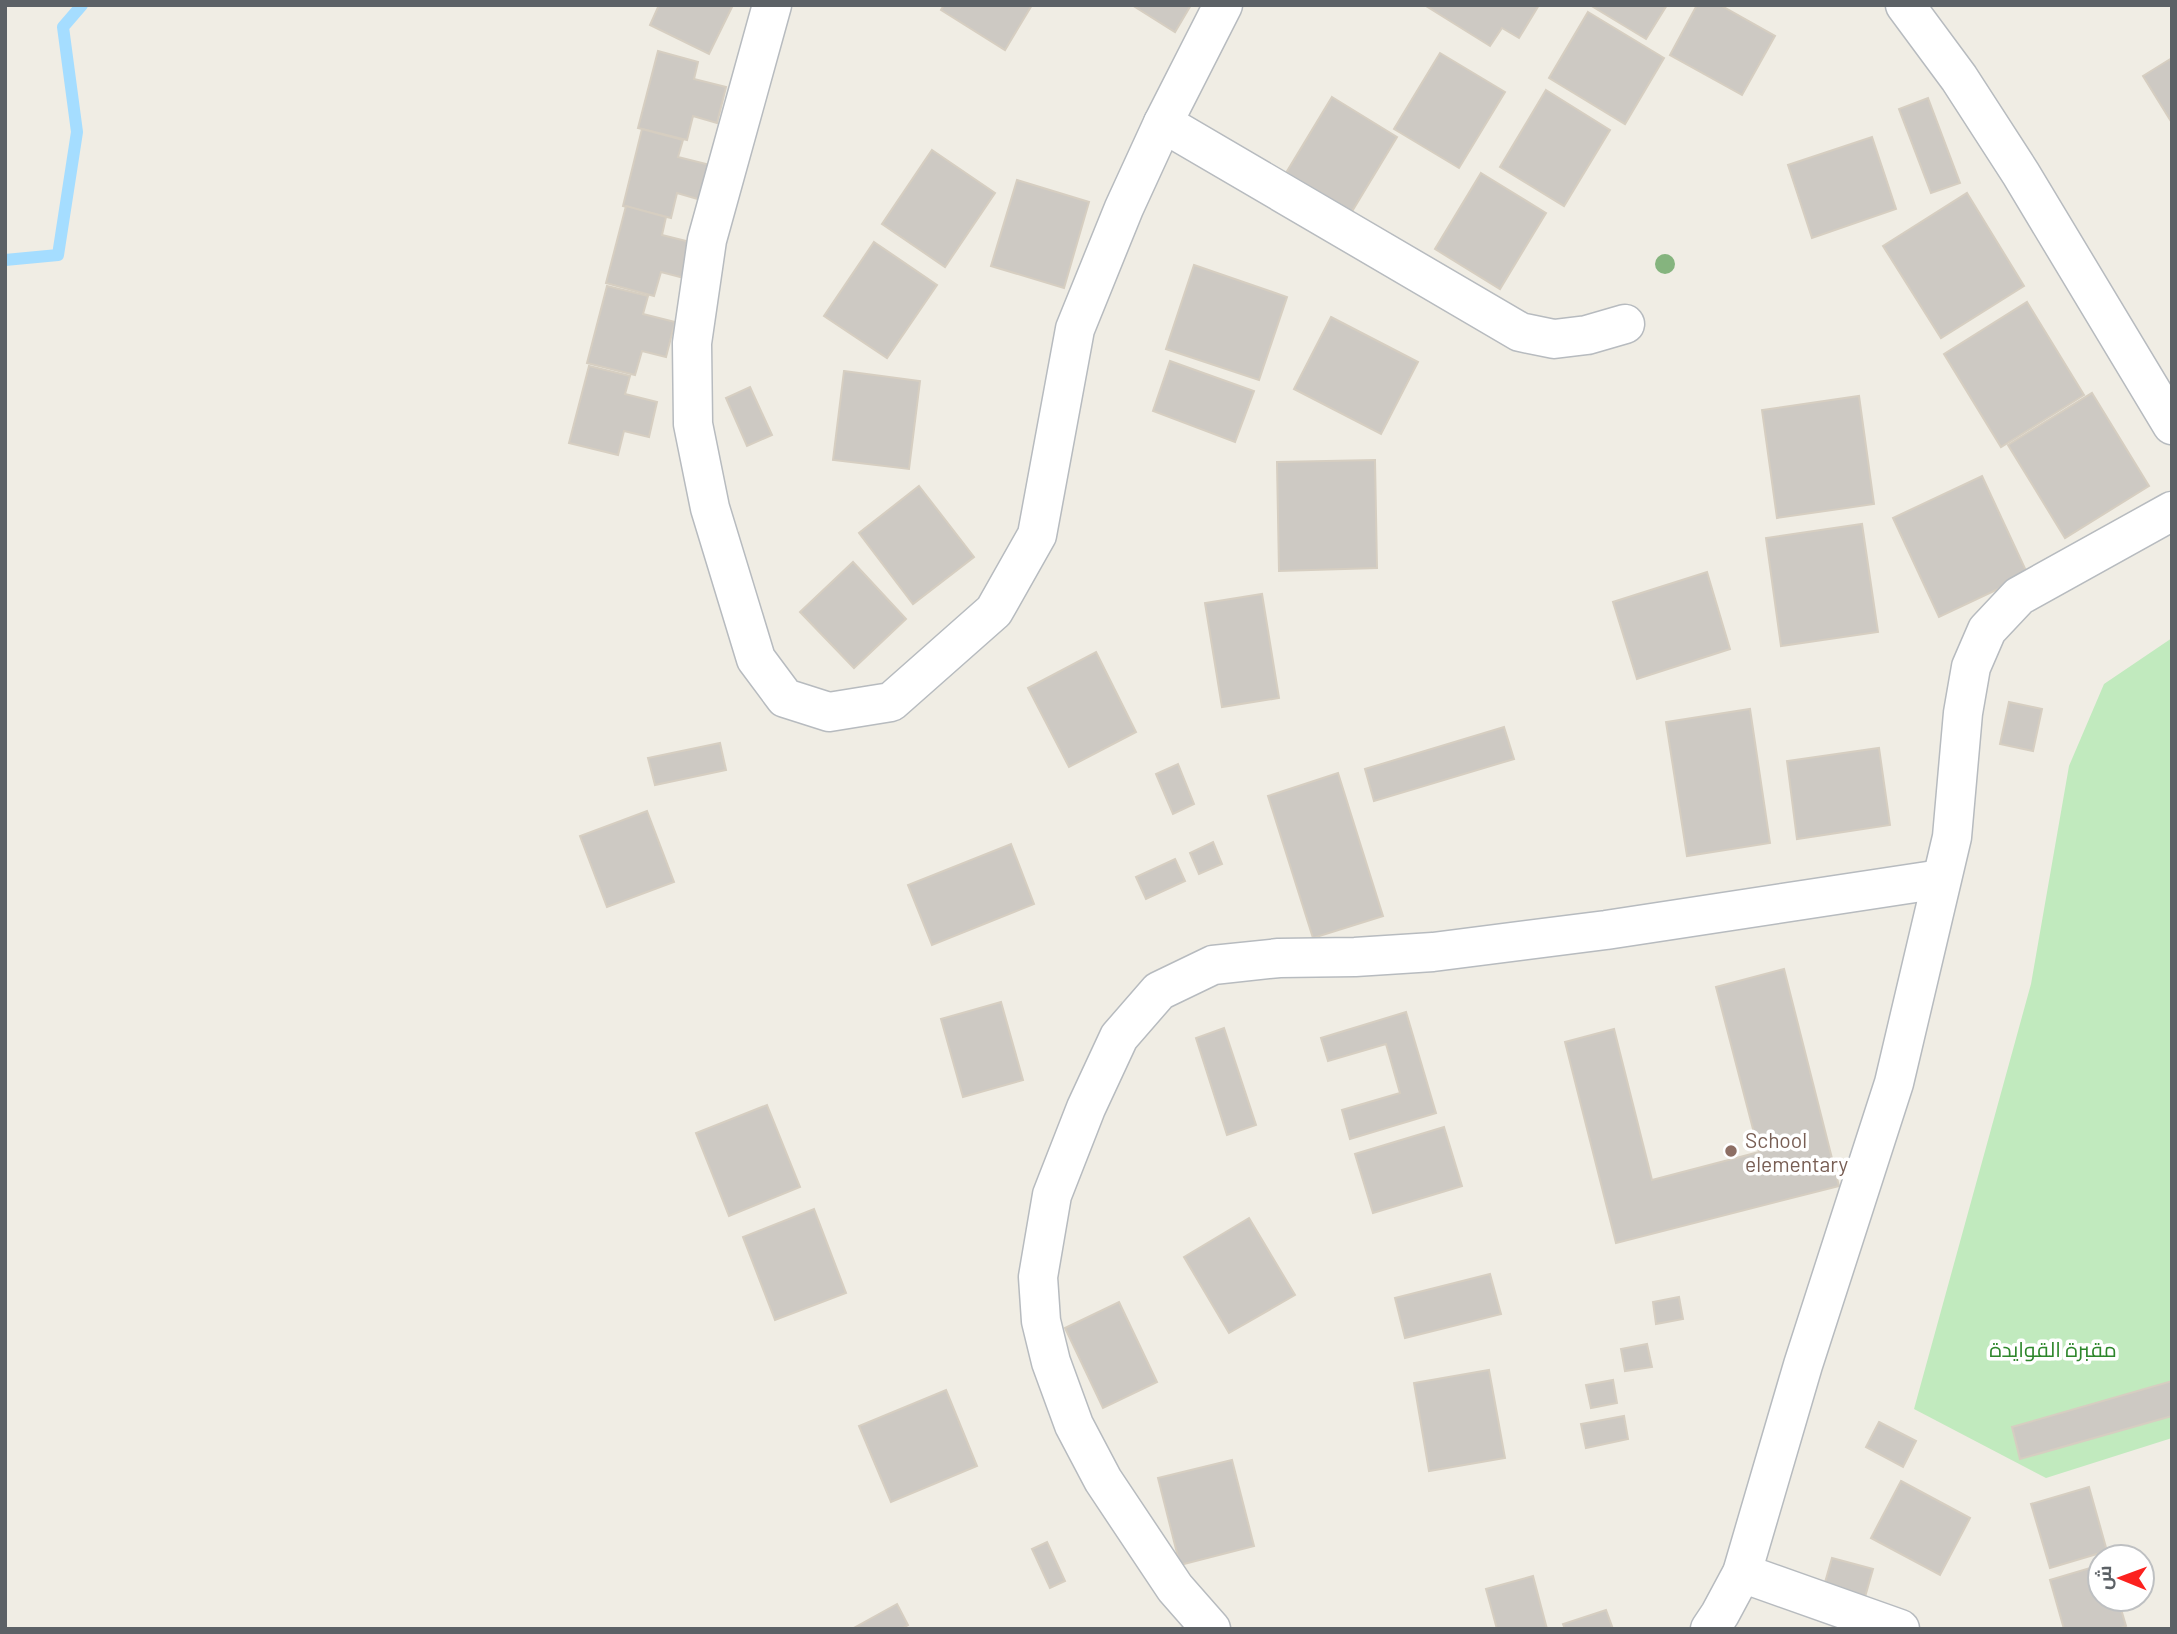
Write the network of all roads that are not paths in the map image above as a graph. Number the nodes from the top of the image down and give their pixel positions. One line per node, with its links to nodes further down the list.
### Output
1 (772, 5): 4 (street)
2 (1223, 5): 4 (street)
3 (1916, 8): 6 (street)
4 (1163, 123): 5 (street)
5 (1625, 324)
6 (2172, 425)
7 (2172, 511): 8 (street)
8 (1941, 878): 9 (street); 10 (street)
9 (1742, 1573): 11 (street); 12 (street)
10 (1211, 1629)
11 (1710, 1629)
12 (1900, 1629)

